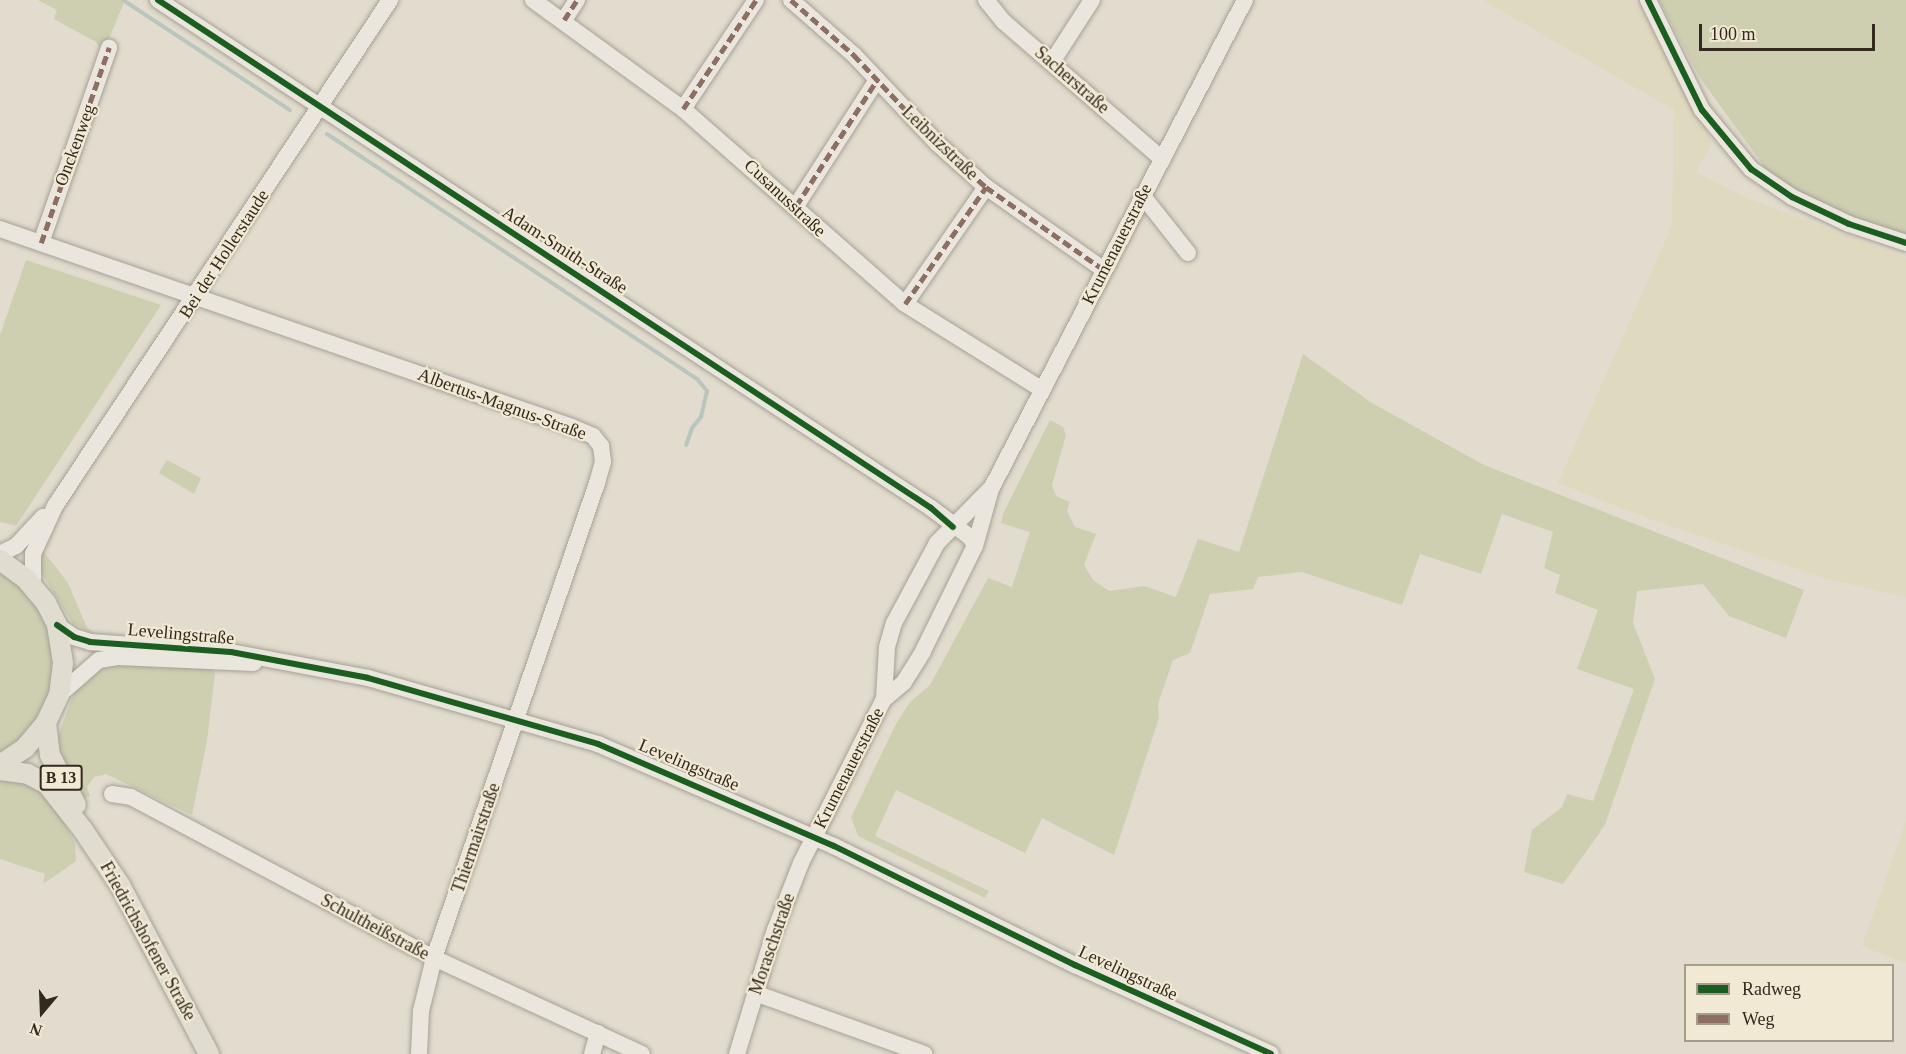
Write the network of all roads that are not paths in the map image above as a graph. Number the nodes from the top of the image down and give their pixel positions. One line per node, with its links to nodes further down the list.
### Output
1 (158, 0): 15 (street, Adam-Smith-Straße)
2 (390, 0): 15 (street, Bei der Hollerstaude)
3 (533, 0): 11 (street, Cusanusstraße)
4 (577, 0): 11 (street)
5 (756, 0): 16 (street)
6 (790, 0): 14 (street, Leibnizstraße)
7 (986, 0): 13 (street, Sacherstraße)
8 (1092, 0): 13 (street)
9 (1245, 0): 17 (street, Krumenauerstraße)
10 (1648, 0): 23 (street)
11 (564, 20): 16 (street, Cusanusstraße)
12 (110, 48): 22 (street, Onckenweg)
13 (1052, 62): 17 (street, Sacherstraße)
14 (877, 80): 18 (street, Leibnizstraße); 20 (street)
15 (321, 107): 26 (street, Bei der Hollerstaude); 31 (street, Adam-Smith-Straße)
16 (683, 109): 20 (street, Cusanusstraße)
17 (1161, 158): 19 (street, Krumenauerstraße)
18 (986, 188): 25 (street, Leibnizstraße); 27 (street)
19 (1142, 195): 24 (street); 25 (street, Krumenauerstraße)
20 (796, 206): 27 (street, Cusanusstraße)
21 (0, 229): 22 (street)
22 (41, 243): 26 (street)
23 (1906, 243)
24 (1188, 253)
25 (1104, 270): 28 (street, Krumenauerstraße)
26 (195, 298): 30 (street, Bei der Hollerstaude); 42 (street, Albertus-Magnus-Straße)
27 (905, 304): 28 (street, Cusanusstraße)
28 (1041, 390): 29 (street, Krumenauerstraße)
29 (991, 489): 31 (street, Krumenauerstraße); 32 (street, Krumenauerstraße)
30 (55, 506): 33 (street, Bei der Hollerstaude); 35 (street, Bei der Hollerstaude)
31 (953, 527): 32 (street, Adam-Smith-Straße); 37 (street, Krumenauerstraße)
32 (975, 546): 39 (street, Krumenauerstraße)
33 (0, 554)
34 (0, 560): 35 (main road, B 13)
35 (33, 586): 36 (main road, B 13)
36 (57, 625): 38 (street, Levelingstraße); 40 (main road, B 13)
37 (887, 656): 39 (street); 41 (street, Krumenauerstraße)
38 (274, 663): 40 (street, Levelingstraße); 42 (street, Levelingstraße)
39 (913, 667): 41 (street, Krumenauerstraße)
40 (58, 695): 43 (main road, B 13)
41 (884, 699): 48 (street, Krumenauerstraße)
42 (516, 718): 48 (street, Levelingstraße); 49 (street, Thiermairstraße)
43 (46, 723): 44 (main road, B 13); 47 (main road, Friedrichshofener Straße / B 13)
44 (0, 765)
45 (0, 770): 47 (main road, Friedrichshofener Straße / B 13)
46 (112, 794): 49 (street, Schultheißstraße)
47 (83, 830): 52 (main road, Friedrichshofener Straße / B 13)
48 (814, 837): 50 (street, Moraschstraße); 58 (street, Levelingstraße)
49 (434, 958): 51 (street, Schultheißstraße); 53 (street, Thiermairstraße)
50 (755, 993): 56 (street, Moraschstraße); 57 (street)
51 (598, 1033): 54 (street); 55 (street, Schultheißstraße)
52 (209, 1054)
53 (419, 1054)
54 (592, 1054)
55 (642, 1054)
56 (737, 1054)
57 (924, 1054)
58 (1271, 1054)

